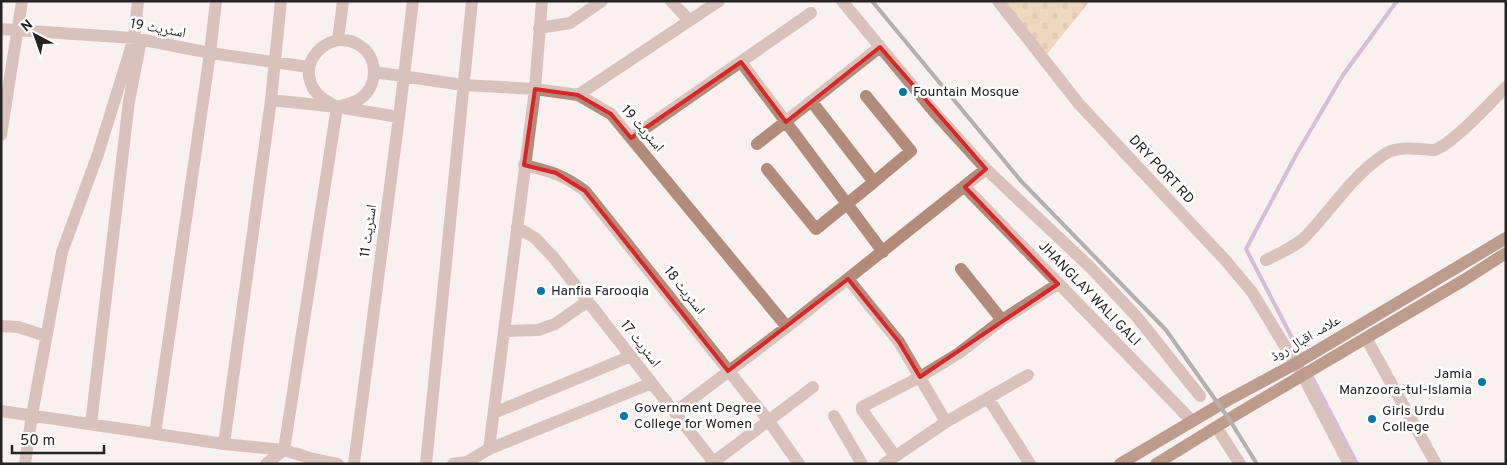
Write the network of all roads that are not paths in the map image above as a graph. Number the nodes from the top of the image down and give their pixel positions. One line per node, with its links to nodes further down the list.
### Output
1 (22, 1): 18 (street)
2 (138, 1): 19 (street)
3 (216, 1): 22 (street)
4 (281, 1): 23 (street)
5 (343, 1): 20 (street)
6 (412, 1): 27 (street, اسٹریٹ 11)
7 (472, 1): 28 (street)
8 (542, 1): 16 (street)
9 (671, 1): 15 (street)
10 (719, 1): 15 (street)
11 (842, 1): 21 (street)
12 (998, 1): 63 (street, DRY PORT RD)
13 (593, 4): 16 (street)
14 (811, 13): 24 (street)
15 (689, 20): 31 (street)
16 (539, 28): 30 (street)
17 (1, 29): 18 (street, اسٹریٹ 19)
18 (18, 29): 19 (street, اسٹریٹ 19); 38 (street)
19 (137, 39): 22 (street, اسٹریٹ 19); 60 (street); 80 (street)
20 (338, 40): 25 (street); 26 (street)
21 (880, 47): 34 (street); 43 (street)
22 (210, 53): 23 (street, اسٹریٹ 19); 82 (street)
23 (275, 62): 25 (street, اسٹریٹ 19); 33 (street)
24 (741, 62): 37 (street); 39 (street)
25 (310, 67): 35 (street)
26 (374, 72): 27 (street, اسٹریٹ 19); 35 (street)
27 (404, 77): 28 (street, اسٹریٹ 19); 36 (street, اسٹریٹ 11)
28 (463, 85): 30 (street, اسٹریٹ 19); 94 (street)
29 (1506, 88): 51 (street)
30 (535, 90): 31 (street, اسٹریٹ 19); 41 (street)
31 (578, 95): 39 (street, اسٹریٹ 19)
32 (866, 96): 44 (street)
33 (271, 100): 35 (street); 83 (street)
34 (812, 102): 37 (street); 44 (street)
35 (337, 107): 36 (street); 85 (street)
36 (399, 117): 93 (street, اسٹریٹ 11)
37 (786, 122): 40 (street); 46 (street)
38 (1, 135)
39 (631, 138): 58 (street, اسٹریٹ 19)
40 (757, 144)
41 (524, 165): 47 (street); 64 (street, اسٹریٹ 18)
42 (767, 169): 46 (street)
43 (986, 169): 45 (street); 70 (street)
44 (874, 182): 46 (street)
45 (965, 187): 49 (street); 54 (street, JHANGLAY WALI GALI)
46 (847, 204): 49 (street)
47 (517, 227): 55 (street, اسٹریٹ 17); 59 (street)
48 (1506, 238): 63 (main road, علامہ اقبال روڈ)
49 (883, 252): 53 (street)
50 (1506, 253): 61 (main road, علامہ اقبال روڈ)
51 (1266, 260)
52 (961, 269): 56 (street)
53 (848, 279): 58 (street); 67 (street)
54 (1058, 284): 56 (street); 78 (street, JHANGLAY WALI GALI)
55 (588, 301): 59 (street); 62 (street, اسٹریٹ 17)
56 (1002, 320): 67 (street)
57 (1, 326): 60 (street)
58 (788, 327): 64 (street)
59 (504, 331): 74 (street)
60 (46, 336): 75 (street)
61 (1366, 338): 66 (main road, علامہ اقبال روڈ); 104 (street)
62 (631, 356): 68 (street, اسٹریٹ 17); 74 (street)
63 (1295, 364): 66 (street, DRY PORT RD); 78 (main road, علامہ اقبال روڈ)
64 (728, 371): 73 (street); 77 (street, اسٹریٹ 18)
65 (1028, 374): 71 (street)
66 (1303, 376): 81 (main road, علامہ اقبال روڈ); 103 (street, DRY PORT RD)
67 (920, 377): 79 (street); 86 (street)
68 (652, 383): 73 (street, اسٹریٹ 17); 84 (street)
69 (813, 387): 77 (street)
70 (1200, 396)
71 (988, 398): 79 (street); 99 (street)
72 (1, 411): 75 (street)
73 (675, 412): 89 (street, اسٹریٹ 17)
74 (494, 413): 84 (street)
75 (32, 415): 80 (street); 90 (street)
76 (834, 416): 97 (street)
77 (768, 420): 89 (street); 96 (street, اسٹریٹ 18)
78 (1192, 421): 100 (main road, علامہ اقبال روڈ)
79 (946, 422): 86 (street)
80 (91, 424): 82 (street)
81 (1217, 428): 101 (main road, علامہ اقبال روڈ); 102 (street)
82 (155, 434): 83 (street)
83 (224, 444): 85 (street)
84 (489, 449): 88 (street)
85 (284, 450): 87 (street); 91 (street)
86 (895, 456): 98 (street)
87 (312, 461): 92 (street)
88 (468, 463): 95 (street)
89 (713, 463)
90 (25, 464)
91 (266, 464)
92 (338, 464)
93 (354, 464)
94 (426, 464)
95 (453, 464)
96 (799, 464)
97 (862, 464)
98 (884, 464)
99 (1030, 464)
100 (1120, 464)
101 (1156, 464)
102 (1240, 464)
103 (1349, 464)
104 (1436, 464)

